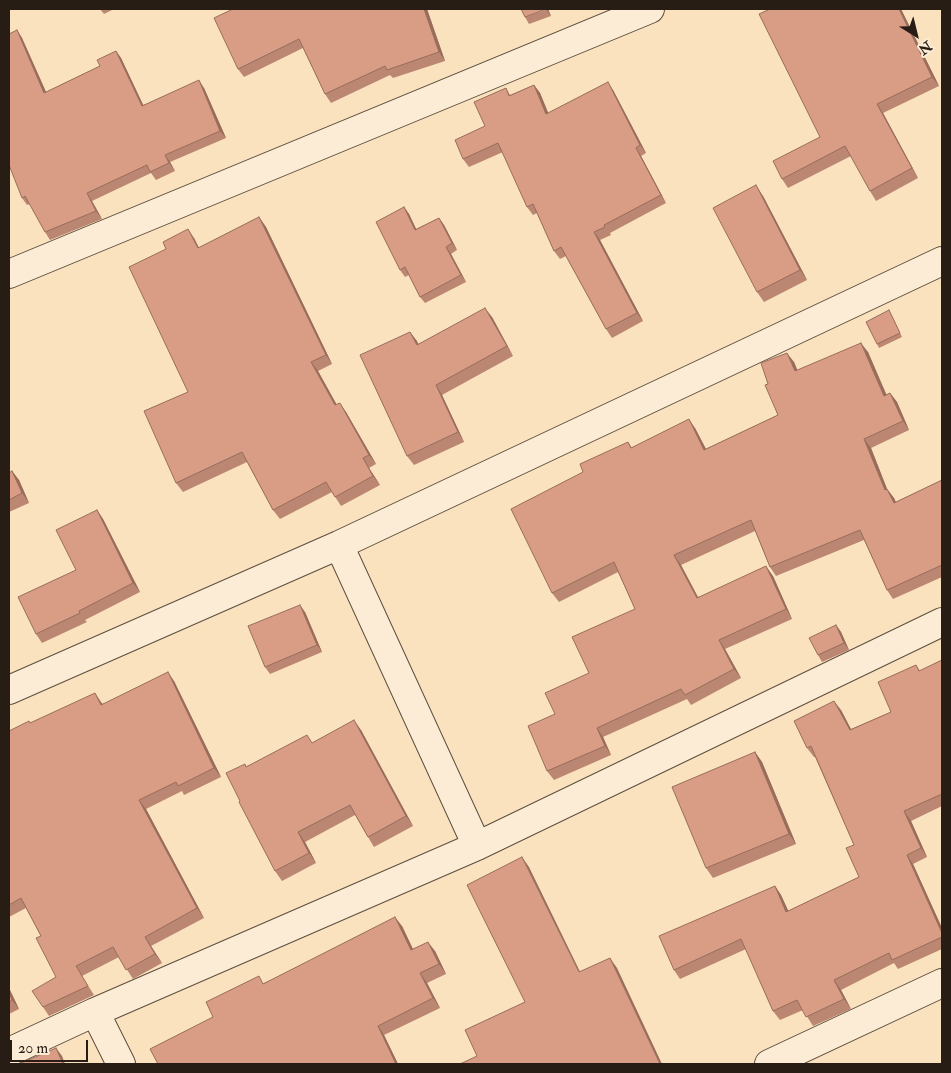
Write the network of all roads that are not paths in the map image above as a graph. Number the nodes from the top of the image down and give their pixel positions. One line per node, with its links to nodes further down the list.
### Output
1 (650, 9): 3 (street)
2 (942, 261): 4 (street)
3 (9, 274)
4 (338, 545): 6 (street); 7 (street)
5 (942, 622): 7 (street)
6 (9, 690)
7 (477, 846): 9 (street)
8 (942, 983): 12 (street)
9 (94, 1012): 10 (street); 11 (street)
10 (9, 1052)
11 (121, 1064)
12 (769, 1064)

